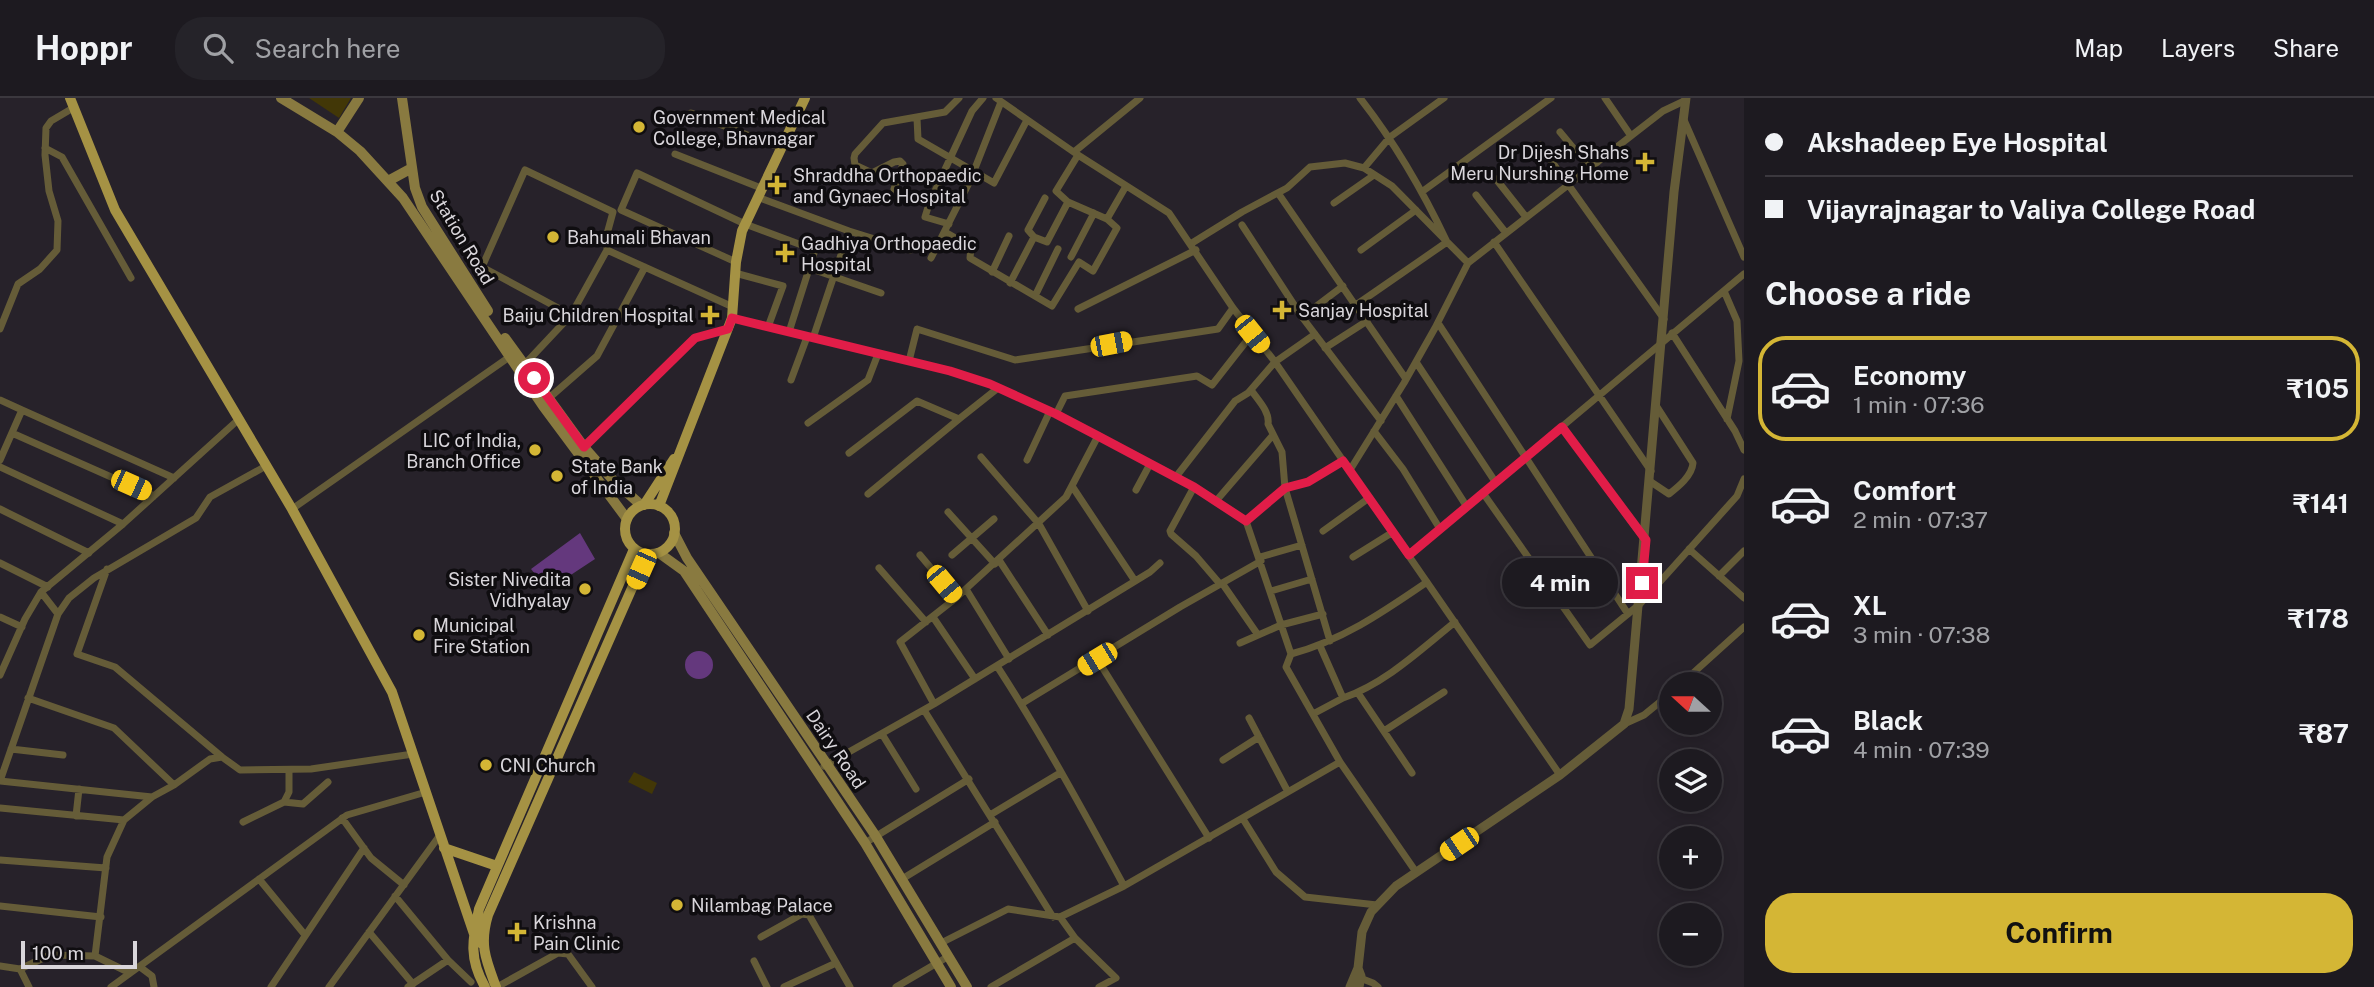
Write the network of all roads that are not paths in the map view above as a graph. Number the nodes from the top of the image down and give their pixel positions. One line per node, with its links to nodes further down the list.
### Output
1 (281, 98): 19 (main road)
2 (359, 98): 19 (main road)
3 (402, 98): 31 (main road, Station Road)
4 (805, 98): 25 (main road)
5 (959, 98): 17 (street)
6 (983, 98): 28 (street)
7 (1140, 98): 27 (street)
8 (1360, 98): 22 (street)
9 (1444, 98): 22 (street)
10 (1551, 98): 38 (street)
11 (1605, 98): 21 (street)
12 (1685, 99): 16 (street); 21 (street)
13 (999, 100): 18 (street); 32 (street)
14 (71, 103): 24 (street); 116 (main road)
15 (691, 113): 25 (street)
16 (1682, 117): 65 (street); 87 (street)
17 (917, 118): 28 (street); 45 (street)
18 (1027, 120): 27 (street); 32 (street)
19 (337, 132): 35 (main road)
20 (1560, 132): 29 (street)
21 (1631, 136): 29 (street)
22 (1390, 137): 30 (street); 38 (street)
23 (1540, 145): 36 (street)
24 (45, 148): 75 (street); 91 (street)
25 (781, 148): 39 (main road)
26 (675, 154): 39 (street)
27 (1076, 154): 37 (street); 43 (street)
28 (950, 158): 32 (street); 45 (street)
29 (1589, 167): 36 (street)
30 (1364, 168): 33 (street); 40 (street)
31 (412, 169): 35 (main road); 99 (main road, Station Road)
32 (974, 172): 52 (street)
33 (1374, 174): 44 (street); 46 (street)
34 (1496, 179): 48 (street)
35 (388, 181): 99 (main road)
36 (1568, 184): 48 (street); 87 (street)
37 (1126, 186): 49 (street); 60 (street)
38 (1423, 191): 57 (street)
39 (759, 192): 50 (main road); 53 (street)
40 (1278, 193): 60 (street); 77 (street)
41 (1476, 195): 54 (street)
42 (1045, 198): 56 (street)
43 (1068, 202): 47 (street); 59 (street)
44 (1335, 203)
45 (929, 204): 52 (street)
46 (1416, 210): 57 (street); 64 (street)
47 (1094, 213): 49 (street); 67 (street)
48 (1526, 217): 54 (street)
49 (1107, 219): 67 (street)
50 (745, 224): 70 (main road); 70 (street); 71 (street)
51 (1242, 225): 85 (street)
52 (947, 228): 66 (street); 72 (street)
53 (849, 231): 63 (street); 74 (street)
54 (1506, 233): 58 (street)
55 (1009, 236): 72 (street)
56 (1034, 237): 59 (street); 76 (street)
57 (1447, 242): 68 (street); 81 (street)
58 (1494, 242): 68 (street); 110 (street)
59 (1047, 243): 61 (street)
60 (1194, 247): 82 (street); 83 (street)
61 (1058, 249): 67 (street); 80 (street)
62 (607, 250): 69 (street); 84 (street); 84 (street)
63 (911, 250)
64 (1361, 250)
65 (1744, 257)
66 (931, 258)
67 (1075, 259): 80 (street)
68 (1468, 264): 89 (street)
69 (645, 267): 86 (street); 111 (street)
70 (736, 267): 86 (main road); 90 (street)
71 (809, 268): 74 (street); 92 (street)
72 (992, 272): 76 (street)
73 (1744, 274): 78 (street)
74 (834, 277): 79 (street); 96 (street)
75 (131, 278)
76 (1010, 283): 80 (street)
77 (1343, 286): 81 (street); 85 (street)
78 (1724, 291): 93 (street); 118 (street)
79 (881, 293)
80 (1035, 296)
81 (1356, 305): 88 (street)
82 (1233, 307): 94 (street); 101 (street)
83 (1078, 309)
84 (571, 316): 104 (street)
85 (1302, 317): 95 (street)
86 (731, 318): 90 (street); 126 (street); 130 (main road)
87 (1664, 319): 97 (street)
88 (1367, 321): 98 (street); 105 (street)
89 (1438, 323): 103 (street); 131 (street)
90 (768, 327): 92 (street)
91 (0, 329)
92 (789, 332): 96 (street)
93 (1672, 333): 97 (street); 118 (street)
94 (1252, 334): 102 (street); 115 (street)
95 (1315, 334): 98 (street); 102 (street)
96 (810, 337): 100 (street); 106 (street)
97 (1662, 340): 110 (street); 113 (street)
98 (1325, 348): 119 (street)
99 (513, 354): 104 (main road, Station Road); 157 (street); 159 (main road)
100 (878, 354): 101 (street); 120 (street)
101 (909, 361): 107 (street)
102 (1275, 362): 108 (street); 134 (street)
103 (1416, 362): 105 (street); 143 (street)
104 (525, 364): 111 (main road, Station Road)
105 (1406, 379): 109 (street)
106 (791, 380)
107 (998, 388): 115 (street); 117 (street)
108 (1251, 390): 124 (street); 141 (street)
109 (1396, 396): 119 (street); 155 (street)
110 (1600, 396): 121 (street); 139 (street)
111 (549, 398): 126 (main road, Station Road)
112 (0, 400): 114 (street)
113 (1657, 407): 139 (street); 139 (street)
114 (22, 410): 123 (street); 140 (street)
115 (1053, 412): 125 (street); 133 (street)
116 (239, 419): 136 (main road); 140 (street)
117 (959, 419): 128 (street); 149 (street)
118 (1727, 419): 127 (street)
119 (1381, 421): 122 (street)
120 (808, 423)
121 (1562, 427): 131 (street); 169 (street)
122 (1374, 431): 138 (street); 164 (street)
123 (12, 433): 132 (street); 150 (street)
124 (1273, 435): 146 (street); 152 (street)
125 (1098, 436): 135 (street); 144 (street)
126 (584, 447): 153 (main road, Station Road)
127 (1744, 450)
128 (849, 453)
129 (981, 457): 163 (street)
130 (677, 458): 153 (main road); 154 (main road)
131 (1526, 458): 143 (street); 201 (street)
132 (0, 460)
133 (1027, 460)
134 (1343, 461): 138 (street); 146 (street)
135 (1150, 464): 141 (street); 147 (street)
136 (266, 466): 157 (main road); 185 (street)
137 (0, 467): 162 (street)
138 (1350, 470): 151 (street)
139 (1651, 476): 169 (street)
140 (173, 478): 150 (street)
141 (1175, 478): 145 (street)
142 (1744, 479): 172 (street)
143 (1496, 482): 148 (street)
144 (1072, 486): 163 (street); 188 (street)
145 (1194, 487): 152 (street); 190 (street)
146 (1285, 488): 161 (street); 170 (street)
147 (1136, 490)
148 (1483, 493): 155 (street); 201 (street)
149 (869, 494)
150 (154, 496): 162 (street)
151 (1369, 498): 165 (street); 166 (street)
152 (1216, 501): 161 (street)
153 (643, 505): 154 (main road); 159 (main road)
154 (659, 506): 167 (main road)
155 (1467, 507): 164 (street)
156 (0, 509): 174 (street)
157 (292, 509): 236 (main road)
158 (948, 512): 168 (street)
159 (627, 519): 171 (main road)
160 (994, 519): 168 (street)
161 (1246, 521): 180 (street)
162 (123, 524): 174 (street)
163 (1039, 524): 181 (street); 198 (street)
164 (1440, 529): 178 (street)
165 (1324, 531)
166 (1393, 532): 178 (street); 179 (street)
167 (674, 533): 175 (main road); 241 (main road, Dairy Road)
168 (972, 538): 177 (street); 181 (street)
169 (1646, 540): 197 (street)
170 (1302, 545): 180 (street); 187 (street)
171 (634, 549): 175 (main road); 271 (main road)
172 (1689, 549): 186 (street); 197 (street)
173 (1744, 551): 186 (street)
174 (89, 553): 191 (street)
175 (653, 553): 243 (main road, Dairy Road); 289 (main road)
176 (920, 555): 195 (street)
177 (952, 555)
178 (1409, 555): 189 (street)
179 (1353, 557)
180 (1260, 559): 190 (street); 193 (street)
181 (997, 562): 192 (street); 209 (street)
182 (0, 563): 191 (street)
183 (1160, 563): 188 (street)
184 (879, 568): 204 (street)
185 (107, 569): 199 (street); 238 (street)
186 (1720, 576): 196 (street)
187 (1312, 579): 193 (street); 200 (street)
188 (1135, 581): 198 (street)
189 (1427, 582): 205 (street); 211 (street)
190 (1221, 584): 210 (street); 216 (street)
191 (48, 587): 194 (street)
192 (966, 589): 195 (street); 215 (street)
193 (1270, 591): 206 (street)
194 (41, 592): 199 (street); 207 (street)
195 (956, 598): 203 (street)
196 (1744, 598)
197 (1640, 604): 201 (street); 231 (street)
198 (1088, 611): 209 (street)
199 (58, 614): 223 (street)
200 (1322, 614): 206 (street); 211 (street)
201 (1628, 614)
202 (0, 617): 207 (street)
203 (933, 617): 204 (street); 220 (street)
204 (926, 622): 225 (street)
205 (1455, 622): 221 (street); 246 (street)
206 (1282, 625): 210 (street); 214 (street)
207 (22, 627): 219 (street)
208 (1742, 633): 218 (street)
209 (1048, 635): 215 (street)
210 (1258, 635): 212 (street)
211 (1330, 641): 213 (street)
212 (1240, 643)
213 (1320, 646): 214 (street); 224 (street)
214 (1291, 654): 229 (street)
215 (1009, 659): 217 (street)
216 (1097, 659): 226 (street); 266 (street)
217 (997, 666): 220 (street); 226 (street)
218 (1695, 672)
219 (0, 675)
220 (975, 679): 225 (street)
221 (1359, 692): 224 (street); 232 (street)
222 (1444, 692): 232 (street)
223 (28, 698): 235 (street); 250 (street)
224 (1343, 698): 229 (street)
225 (934, 704): 228 (street)
226 (1021, 704): 244 (street)
227 (1659, 704): 231 (street)
228 (924, 710): 233 (street); 247 (street)
229 (1313, 714): 240 (street)
230 (1249, 718): 234 (street)
231 (1624, 724): 246 (street)
232 (1384, 731): 245 (street)
233 (882, 734): 241 (street); 252 (street)
234 (1259, 737): 239 (street); 254 (street)
235 (11, 749): 237 (street); 248 (street)
236 (413, 754): 242 (street); 253 (main road)
237 (62, 755)
238 (222, 757): 242 (street); 250 (street)
239 (1223, 760)
240 (1340, 762): 254 (street); 273 (street)
241 (828, 764): 243 (street); 265 (main road, Dairy Road)
242 (289, 770): 256 (street)
243 (818, 770): 267 (main road, Dairy Road)
244 (1060, 773): 260 (street); 277 (street)
245 (1412, 773)
246 (1560, 775): 273 (street)
247 (969, 779): 260 (street); 265 (street)
248 (0, 781): 251 (street)
249 (328, 782): 256 (street)
250 (174, 785): 255 (street)
251 (79, 789): 255 (street); 258 (street)
252 (916, 789)
253 (426, 792): 259 (street); 264 (main road)
254 (1288, 792): 261 (street)
255 (152, 797): 262 (street)
256 (285, 802): 263 (street)
257 (0, 808): 258 (street)
258 (76, 816): 262 (street)
259 (342, 818): 268 (street); 274 (street)
260 (993, 819): 275 (street); 282 (street)
261 (1243, 819): 266 (street); 279 (street)
262 (124, 820): 272 (street)
263 (243, 822)
264 (440, 835): 269 (main road); 276 (street)
265 (875, 835): 267 (street); 275 (main road, Dairy Road)
266 (1209, 838): 277 (street)
267 (865, 843): 295 (main road, Dairy Road)
268 (364, 848): 276 (street); 285 (street)
269 (444, 848): 271 (main road); 284 (main road)
270 (0, 860): 272 (street)
271 (497, 866): 284 (main road)
272 (106, 868): 281 (street)
273 (1416, 872): 279 (street)
274 (259, 879): 285 (street); 297 (street)
275 (902, 879): 288 (main road, Dairy Road)
276 (404, 885): 278 (street)
277 (1124, 887): 282 (street)
278 (395, 896): 283 (street); 292 (street)
279 (1377, 905): 298 (street)
280 (0, 906): 281 (street)
281 (101, 917): 290 (street)
282 (1057, 917): 287 (street); 288 (street)
283 (369, 932): 303 (street); 308 (street)
284 (474, 934): 289 (main road); 301 (main road)
285 (305, 935): 307 (street)
286 (761, 937): 294 (street)
287 (1075, 938): 318 (street); 319 (street)
288 (941, 943): 291 (main road, Dairy Road)
289 (482, 944): 310 (main road)
290 (95, 956): 299 (street); 300 (street)
291 (949, 956): 295 (street); 317 (main road, Dairy Road)
292 (448, 960): 301 (street); 303 (street)
293 (754, 961): 312 (street)
294 (836, 963): 313 (street); 314 (street)
295 (937, 963): 315 (street); 316 (main road, Dairy Road)
296 (0, 966): 299 (street)
297 (139, 967): 300 (street); 306 (street)
298 (1358, 968): 302 (street); 320 (street)
299 (20, 969): 304 (street)
300 (130, 973): 305 (street)
301 (472, 980): 309 (main road)
302 (1359, 983): 321 (street)
303 (411, 986)
304 (29, 987)
305 (111, 987)
306 (154, 987)
307 (271, 987)
308 (329, 987)
309 (485, 987)
310 (496, 987): 311 (street)
311 (592, 987)
312 (767, 987)
313 (784, 987)
314 (850, 987)
315 (896, 987)
316 (951, 987)
317 (967, 987)
318 (991, 987)
319 (1100, 987)
320 (1350, 987)
321 (1378, 987)

